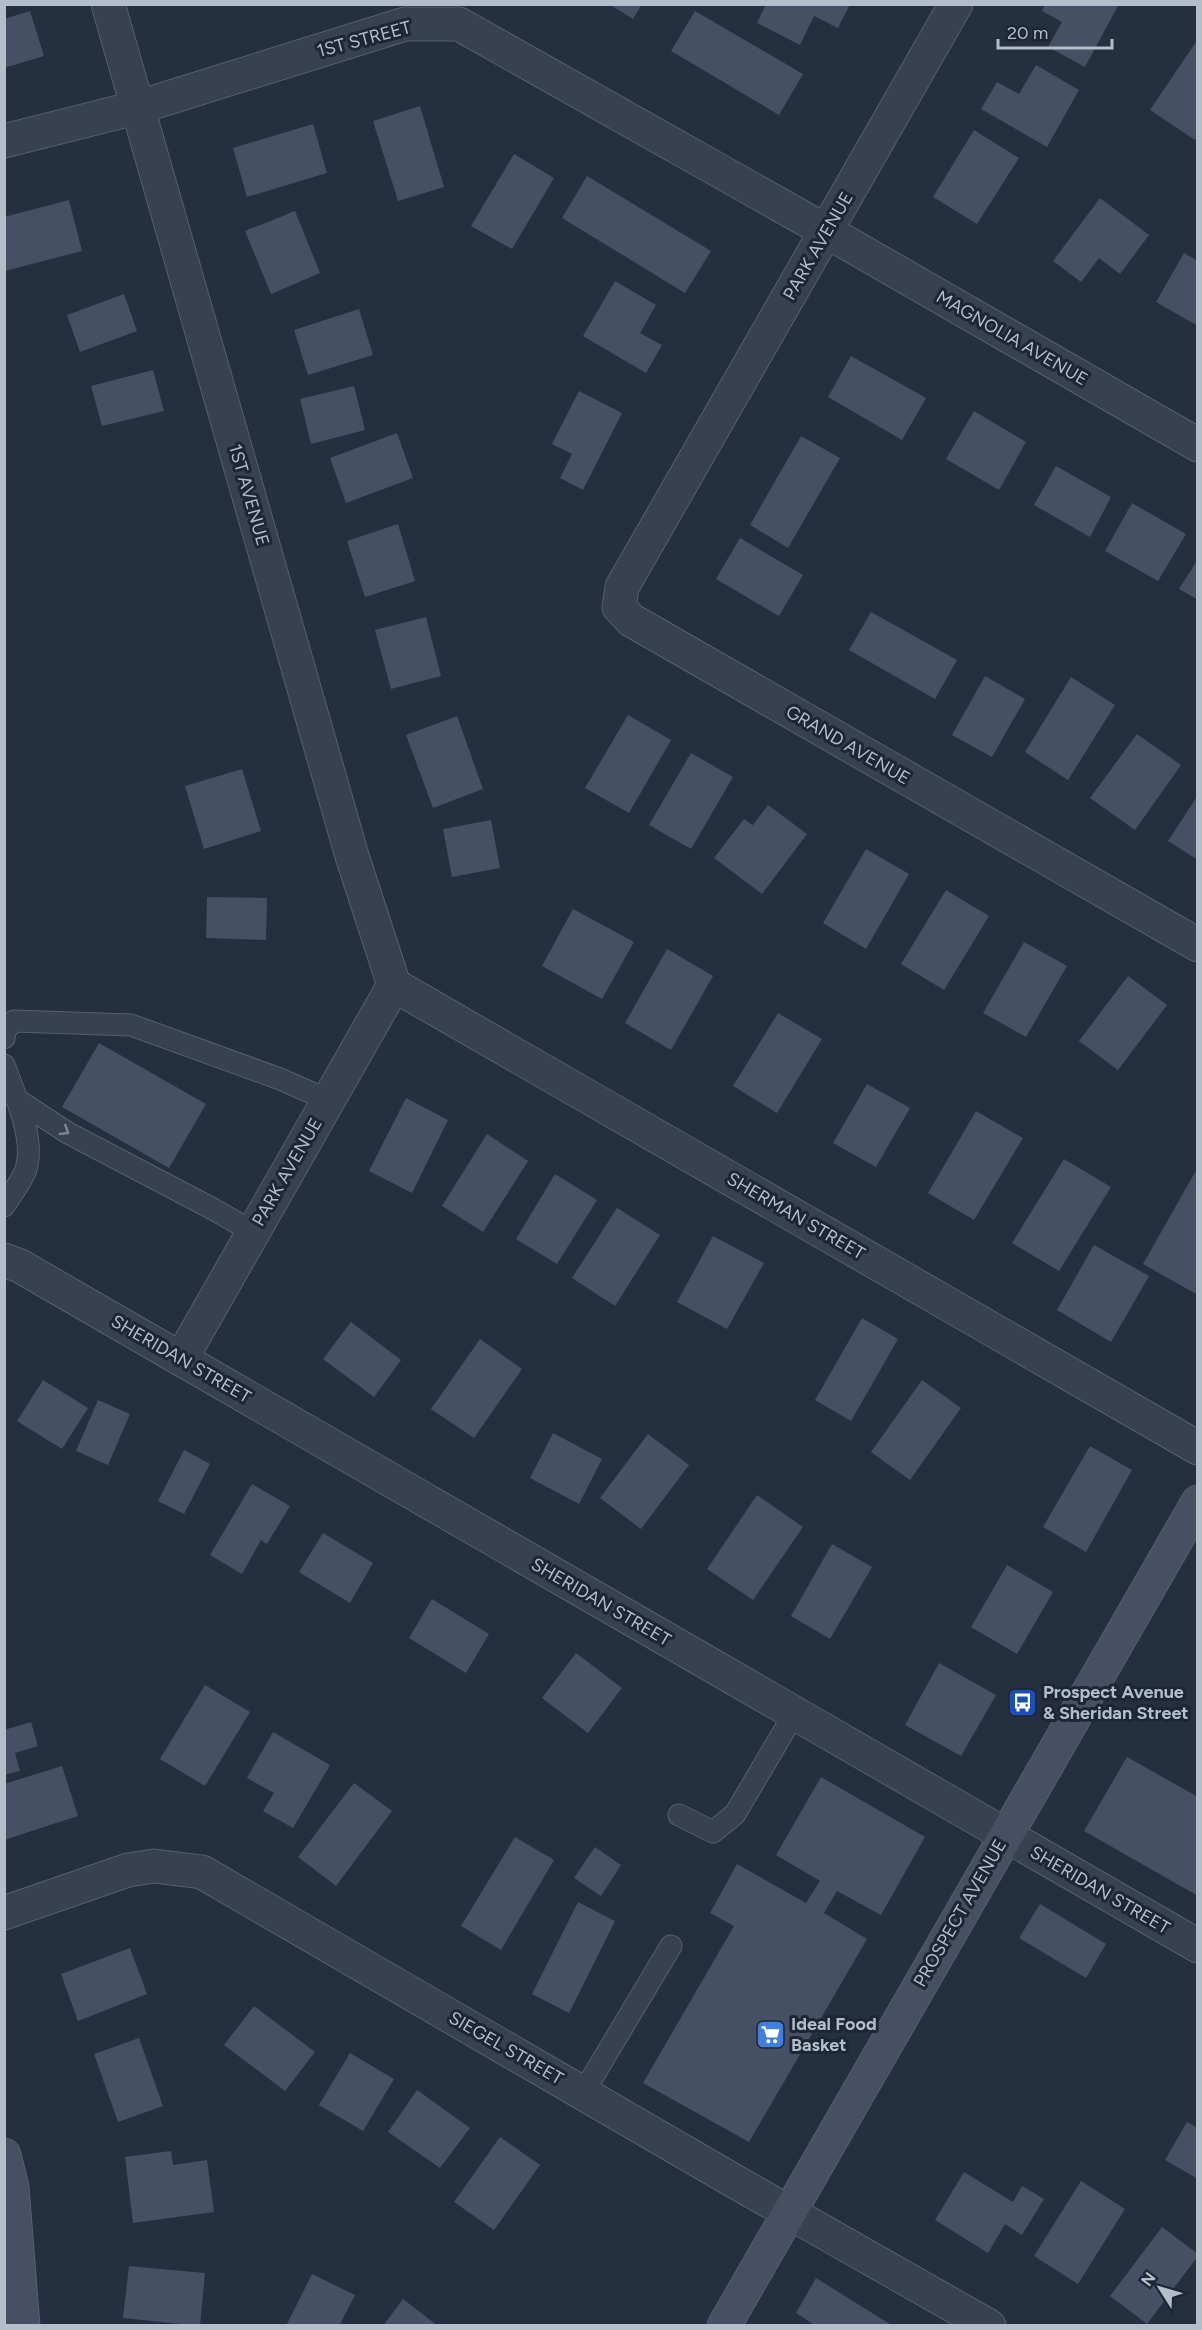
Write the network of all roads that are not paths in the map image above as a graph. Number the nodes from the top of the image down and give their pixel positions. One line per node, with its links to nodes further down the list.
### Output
1 (108, 4): 3 (street, 1ST AVENUE)
2 (956, 4): 5 (street, PARK AVENUE)
3 (139, 107): 4 (street, 1ST STREET); 5 (street, 1ST STREET); 9 (street, 1ST AVENUE)
4 (4, 141)
5 (826, 231): 6 (street, MAGNOLIA AVENUE); 7 (street, PARK AVENUE)
6 (1197, 445)
7 (680, 488): 8 (street, GRAND AVENUE)
8 (1197, 945)
9 (394, 985): 13 (street, PARK AVENUE); 18 (street, SHERMAN STREET)
10 (9, 1030): 13 (lane)
11 (4, 1065): 12 (lane)
12 (16, 1099): 14 (lane); 15 (lane, one-way to 15)
13 (328, 1100): 15 (street, PARK AVENUE)
14 (4, 1206)
15 (253, 1232): 17 (street, PARK AVENUE)
16 (4, 1260): 17 (street, SHERIDAN STREET)
17 (181, 1359): 20 (street, SHERIDAN STREET)
18 (1197, 1448)
19 (1197, 1502): 22 (main road, PROSPECT AVENUE)
20 (794, 1714): 21 (lane); 22 (street, SHERIDAN STREET)
21 (679, 1815)
22 (1005, 1836): 25 (street, SHERIDAN STREET); 28 (main road, PROSPECT AVENUE)
23 (4, 1913): 26 (street, SIEGEL STREET)
24 (671, 1946): 26 (lane)
25 (1197, 1946)
26 (583, 2093): 28 (street, SIEGEL STREET)
27 (4, 2155): 29 (main road)
28 (789, 2211): 30 (main road, PROSPECT AVENUE); 31 (street, SIEGEL STREET)
29 (16, 2314)
30 (724, 2325)
31 (989, 2325)

